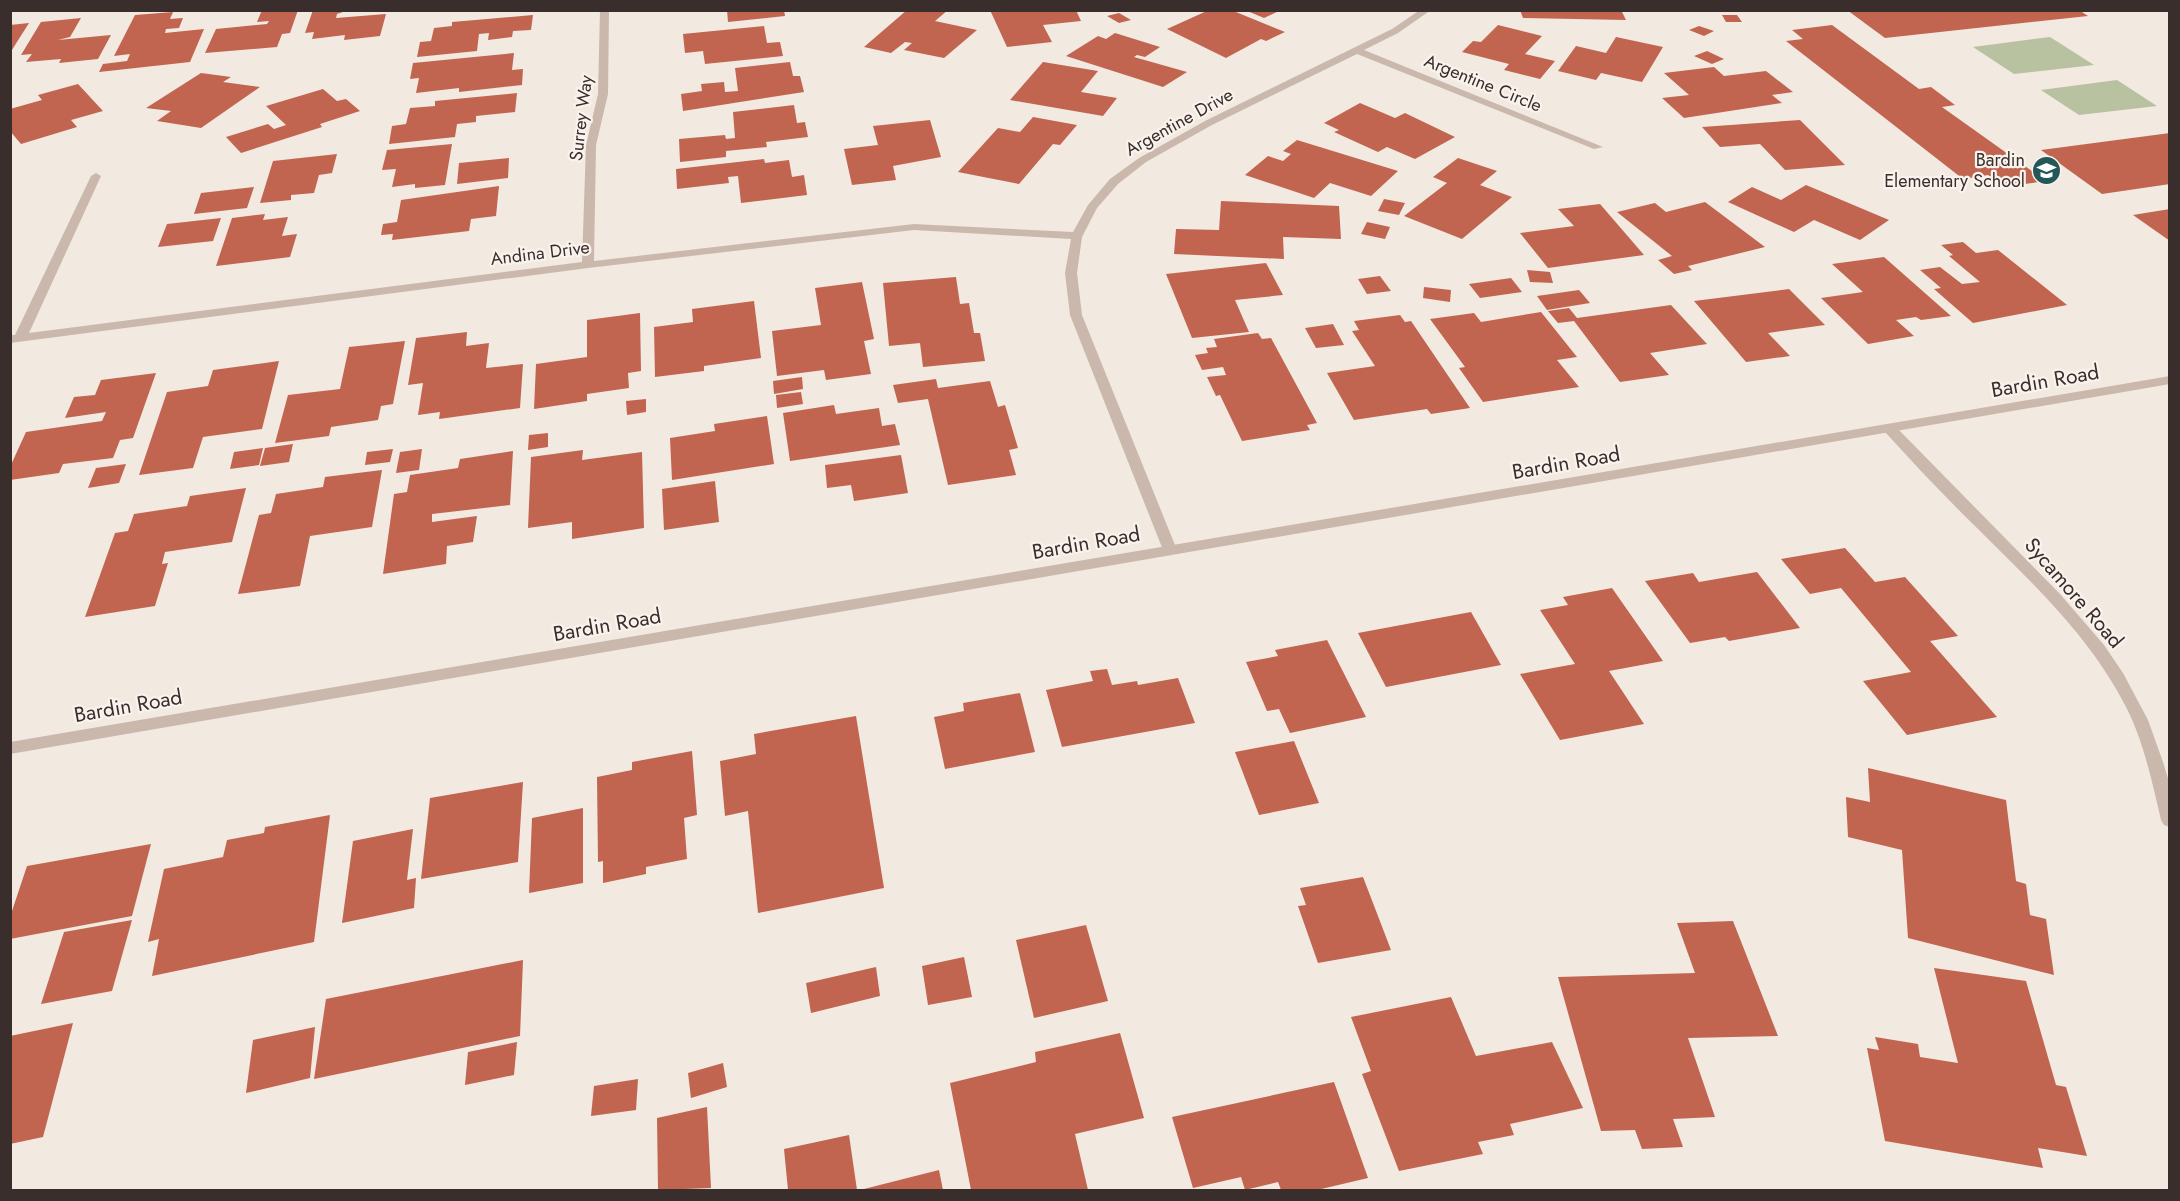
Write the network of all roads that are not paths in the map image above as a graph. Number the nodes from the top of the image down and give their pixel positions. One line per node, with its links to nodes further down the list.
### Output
1 (604, 10): 7 (street, Surrey Way)
2 (1427, 10): 3 (street, Argentine Drive)
3 (1356, 50): 4 (street, Argentine Circle); 6 (street, Argentine Drive)
4 (1598, 147)
5 (96, 176): 8 (street)
6 (1076, 236): 7 (street, Andina Drive); 11 (street, Argentine Drive)
7 (588, 265): 8 (street, Andina Drive)
8 (15, 339)
9 (2169, 380): 10 (street, Bardin Road)
10 (1890, 429): 11 (street, Bardin Road); 13 (street, Sycamore Road)
11 (1170, 550): 12 (street, Bardin Road)
12 (10, 748)
13 (2169, 820)

